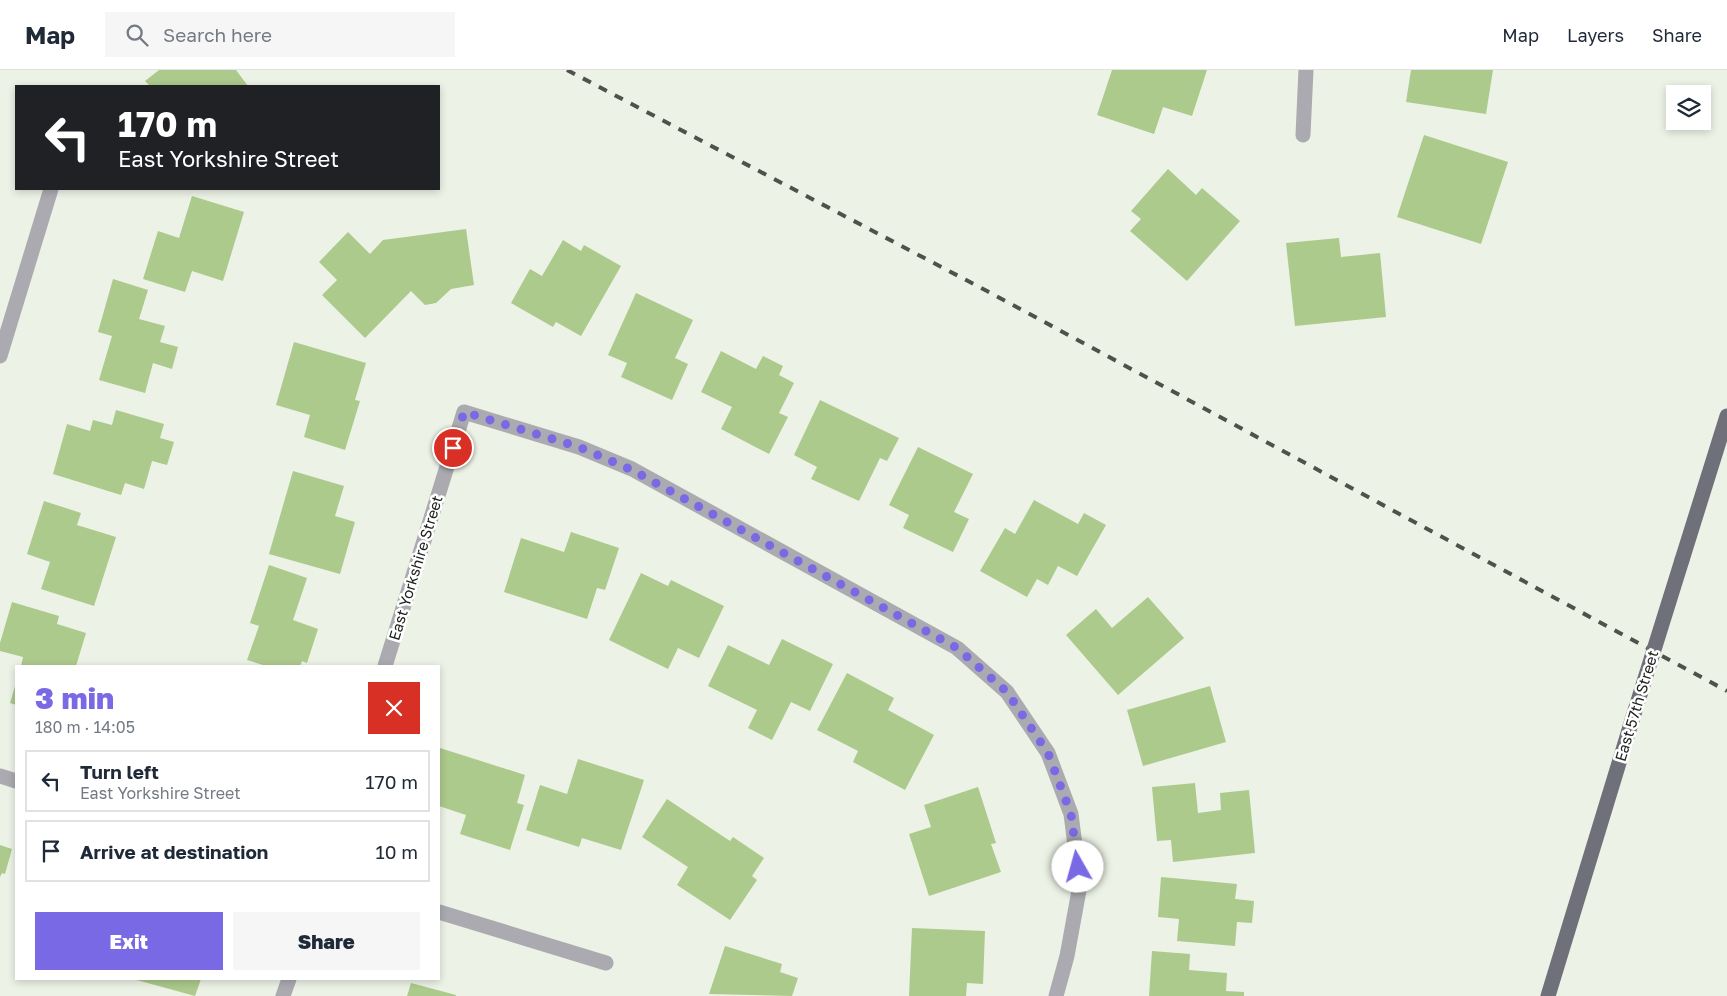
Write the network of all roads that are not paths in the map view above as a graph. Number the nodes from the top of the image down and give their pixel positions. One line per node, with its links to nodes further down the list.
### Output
1 (1306, 70): 2 (street)
2 (1302, 135)
3 (51, 190): 4 (street)
4 (0, 356)
5 (1727, 416): 14 (main road, East 57th Street, bridge)
6 (385, 665): 13 (street, East Yorkshire Street)
7 (0, 776): 8 (street)
8 (15, 781)
9 (440, 912): 10 (street)
10 (606, 963)
11 (288, 980): 12 (street)
12 (283, 996)
13 (1056, 996)
14 (1548, 996)

